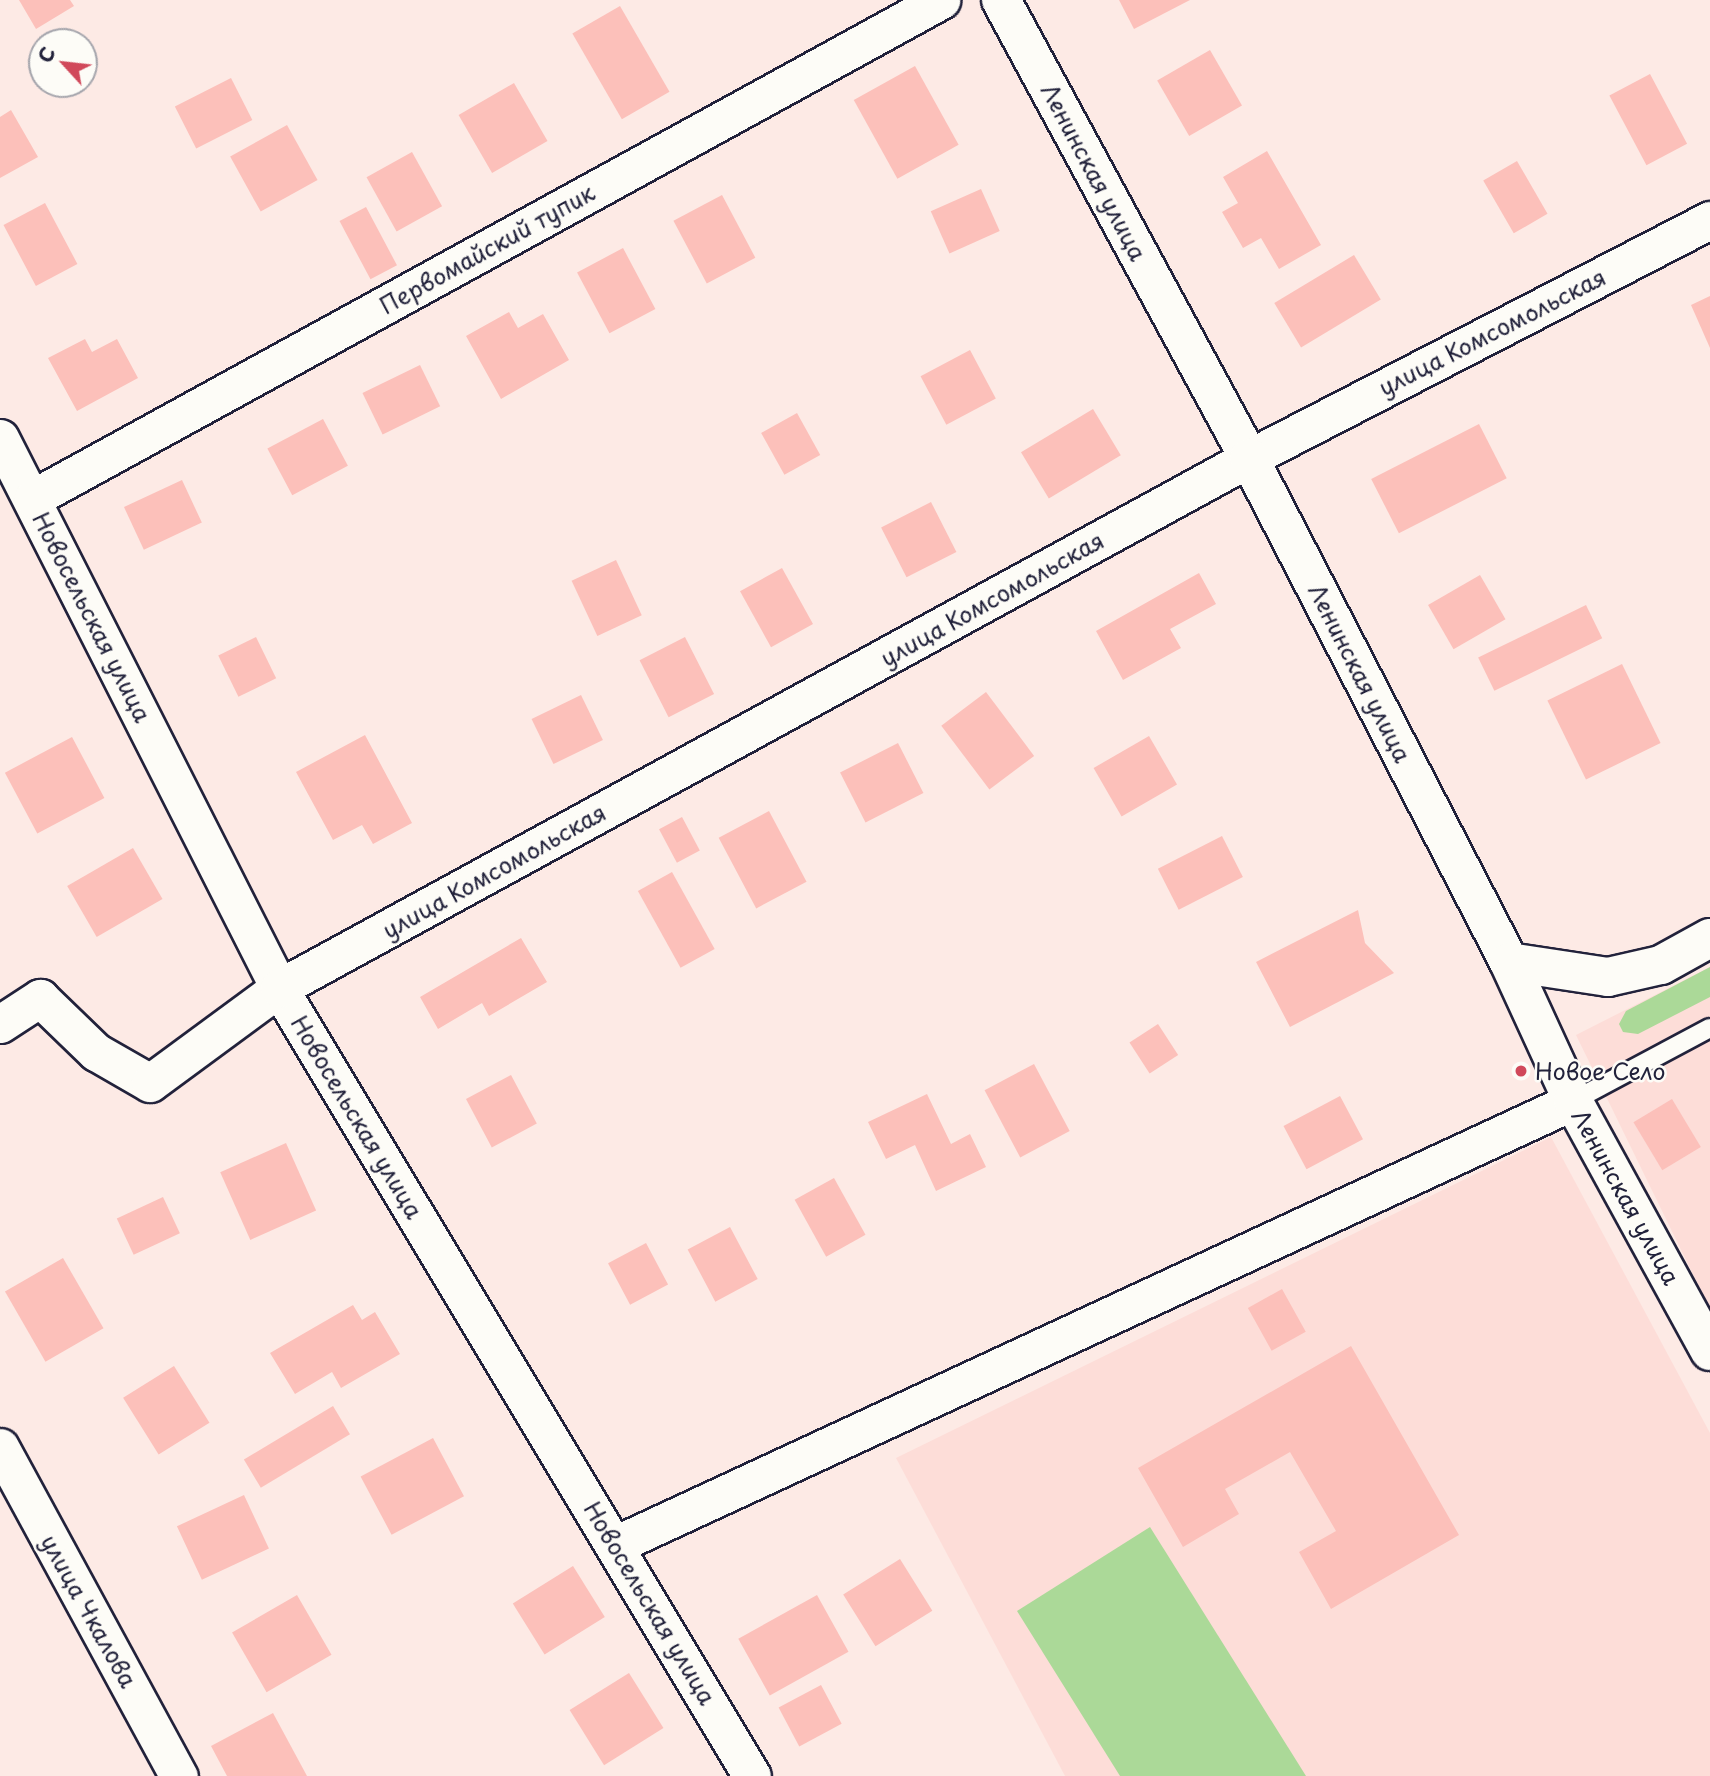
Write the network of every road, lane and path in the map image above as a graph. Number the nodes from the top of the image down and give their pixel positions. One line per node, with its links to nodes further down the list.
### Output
1 (941, 0): 6 (street, Первомайский тупик)
2 (1001, 0): 5 (street, Ленинская улица)
3 (1710, 220): 5 (street, улица Комсомольская)
4 (0, 438): 6 (street, Новосельская улица)
5 (1249, 458): 8 (street, Ленинская улица); 9 (street, улица Комсомольская)
6 (33, 498): 9 (street, Новосельская улица)
7 (1710, 938): 8 (street)
8 (1508, 962): 12 (street, Ленинская улица)
9 (279, 988): 10 (street); 15 (street, Новосельская улица)
10 (0, 1024)
11 (1710, 1028): 12 (lane)
12 (1573, 1101): 13 (street, Ленинская улица); 15 (street)
13 (1710, 1351)
14 (0, 1447): 16 (street, улица Чкалова)
15 (617, 1544): 17 (street, Новосельская улица)
16 (179, 1776)
17 (752, 1776)

